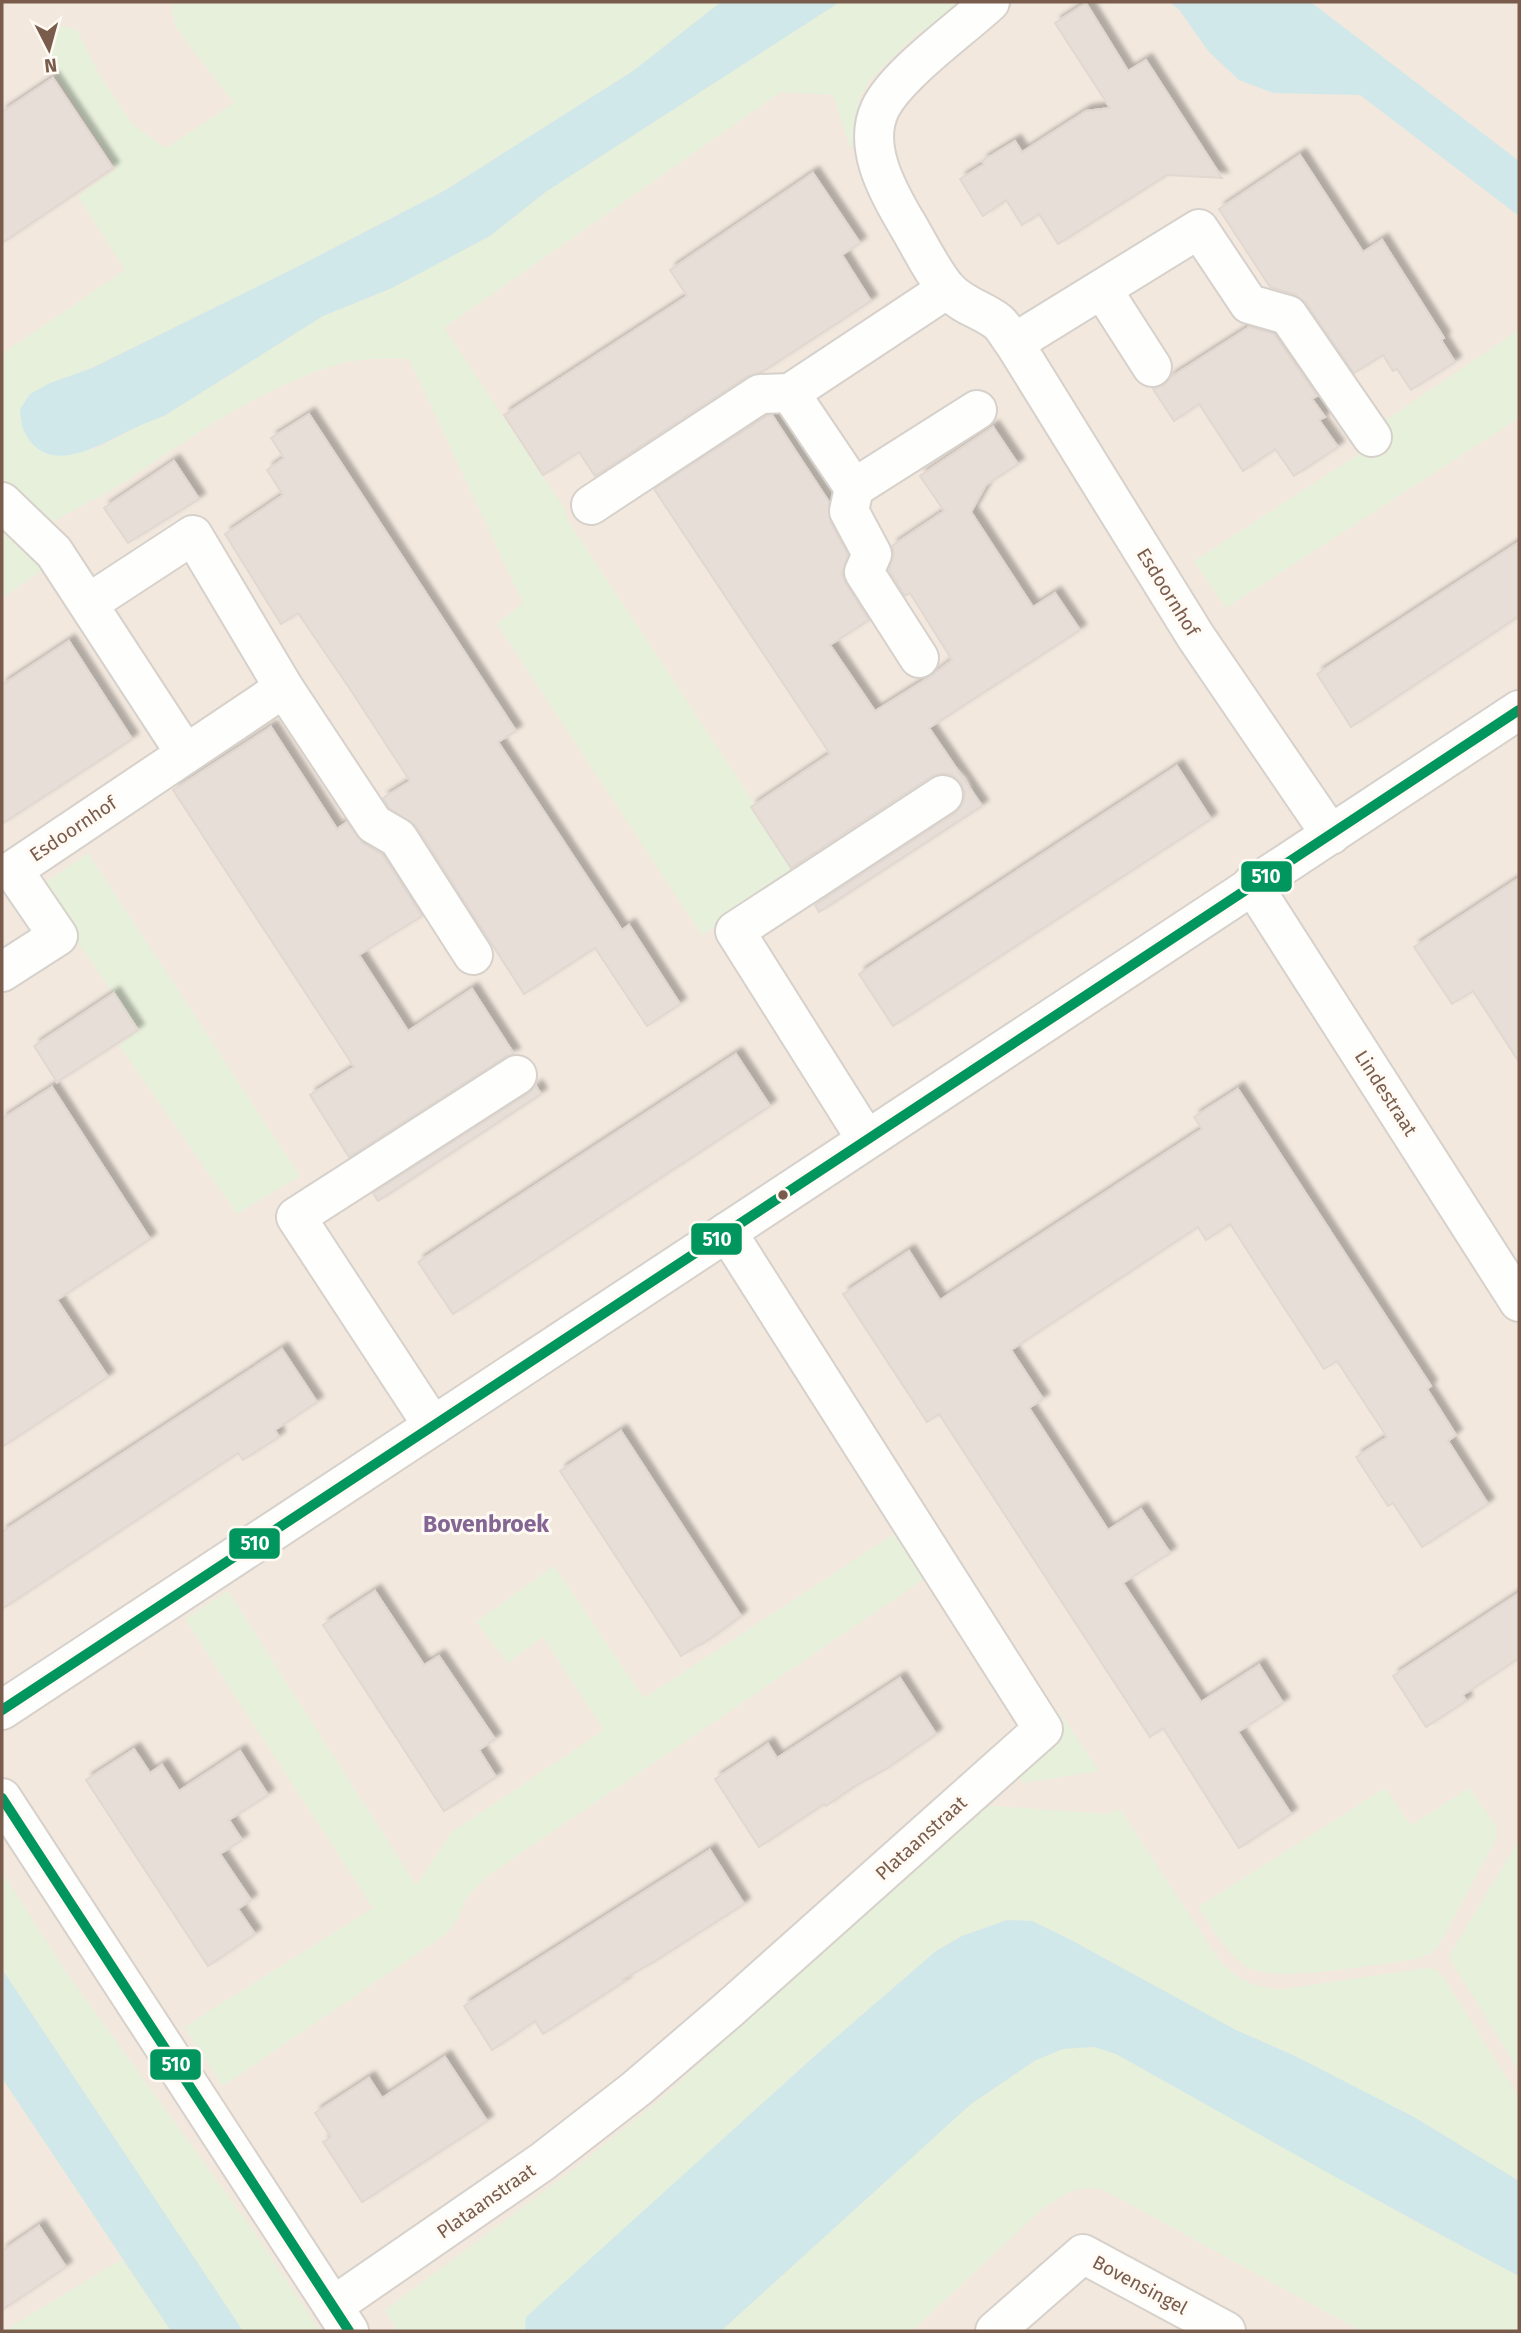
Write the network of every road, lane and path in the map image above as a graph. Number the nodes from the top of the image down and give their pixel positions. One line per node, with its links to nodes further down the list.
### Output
1 (990, 2): 2 (street, Esdoornhof)
2 (947, 289): 4 (street, Esdoornhof); 6 (street)
3 (1102, 289): 4 (street); 5 (street); 8 (street)
4 (1014, 343): 18 (street, Esdoornhof)
5 (1152, 367)
6 (790, 393): 9 (street); 11 (street)
7 (977, 410): 9 (street)
8 (1372, 437)
9 (854, 488): 13 (street)
10 (2, 502): 12 (street)
11 (591, 505)
12 (89, 603): 14 (street); 16 (street)
13 (919, 657)
14 (284, 688): 16 (street, Esdoornhof); 20 (street)
15 (1519, 710): 18 (street)
16 (185, 753): 21 (street, Esdoornhof)
17 (943, 795): 23 (street)
18 (1331, 835): 19 (street)
19 (1252, 884): 23 (street); 25 (street, Lindestraat)
20 (473, 955)
21 (2, 972)
22 (517, 1075): 26 (street)
23 (866, 1139): 24 (street)
24 (727, 1231): 26 (street); 29 (street, Plataanstraat)
25 (1519, 1303)
26 (433, 1426): 27 (street)
27 (2, 1710)
28 (2, 1798): 29 (street)
29 (341, 2318)
30 (995, 2331): 31 (street, Bovensingel)
31 (1226, 2331)

